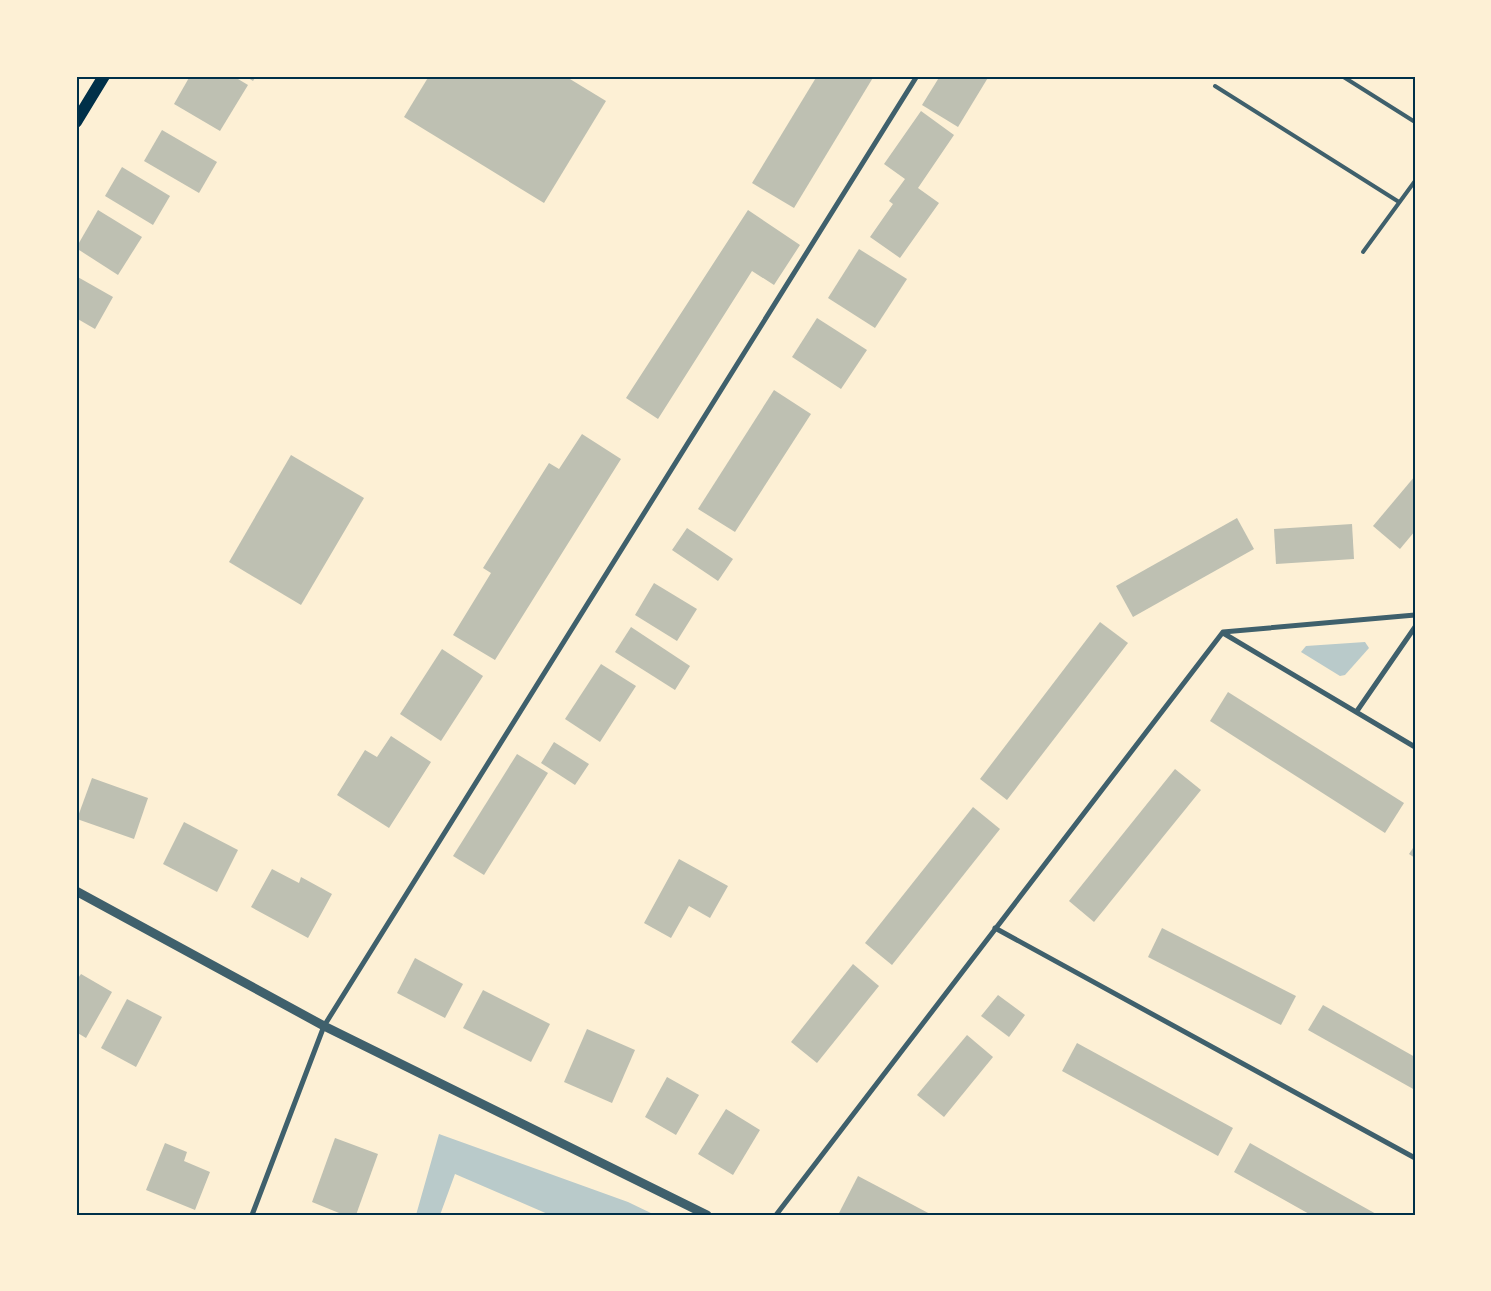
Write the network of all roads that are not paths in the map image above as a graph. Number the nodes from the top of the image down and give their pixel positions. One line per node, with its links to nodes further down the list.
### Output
1 (104, 76): 5 (main road)
2 (916, 76): 17 (street)
3 (1342, 76): 6 (lane)
4 (1215, 86): 8 (lane)
5 (76, 122)
6 (1415, 122)
7 (1415, 181): 8 (lane)
8 (1399, 202): 9 (lane)
9 (1363, 252)
10 (1415, 615): 12 (street)
11 (1415, 627): 13 (street)
12 (1223, 632): 13 (street); 16 (street)
13 (1357, 711): 14 (street)
14 (1415, 747)
15 (76, 891): 17 (street)
16 (995, 928): 18 (street); 21 (street)
17 (324, 1026): 19 (street); 20 (street)
18 (1415, 1158)
19 (252, 1215)
20 (707, 1215)
21 (776, 1215)

